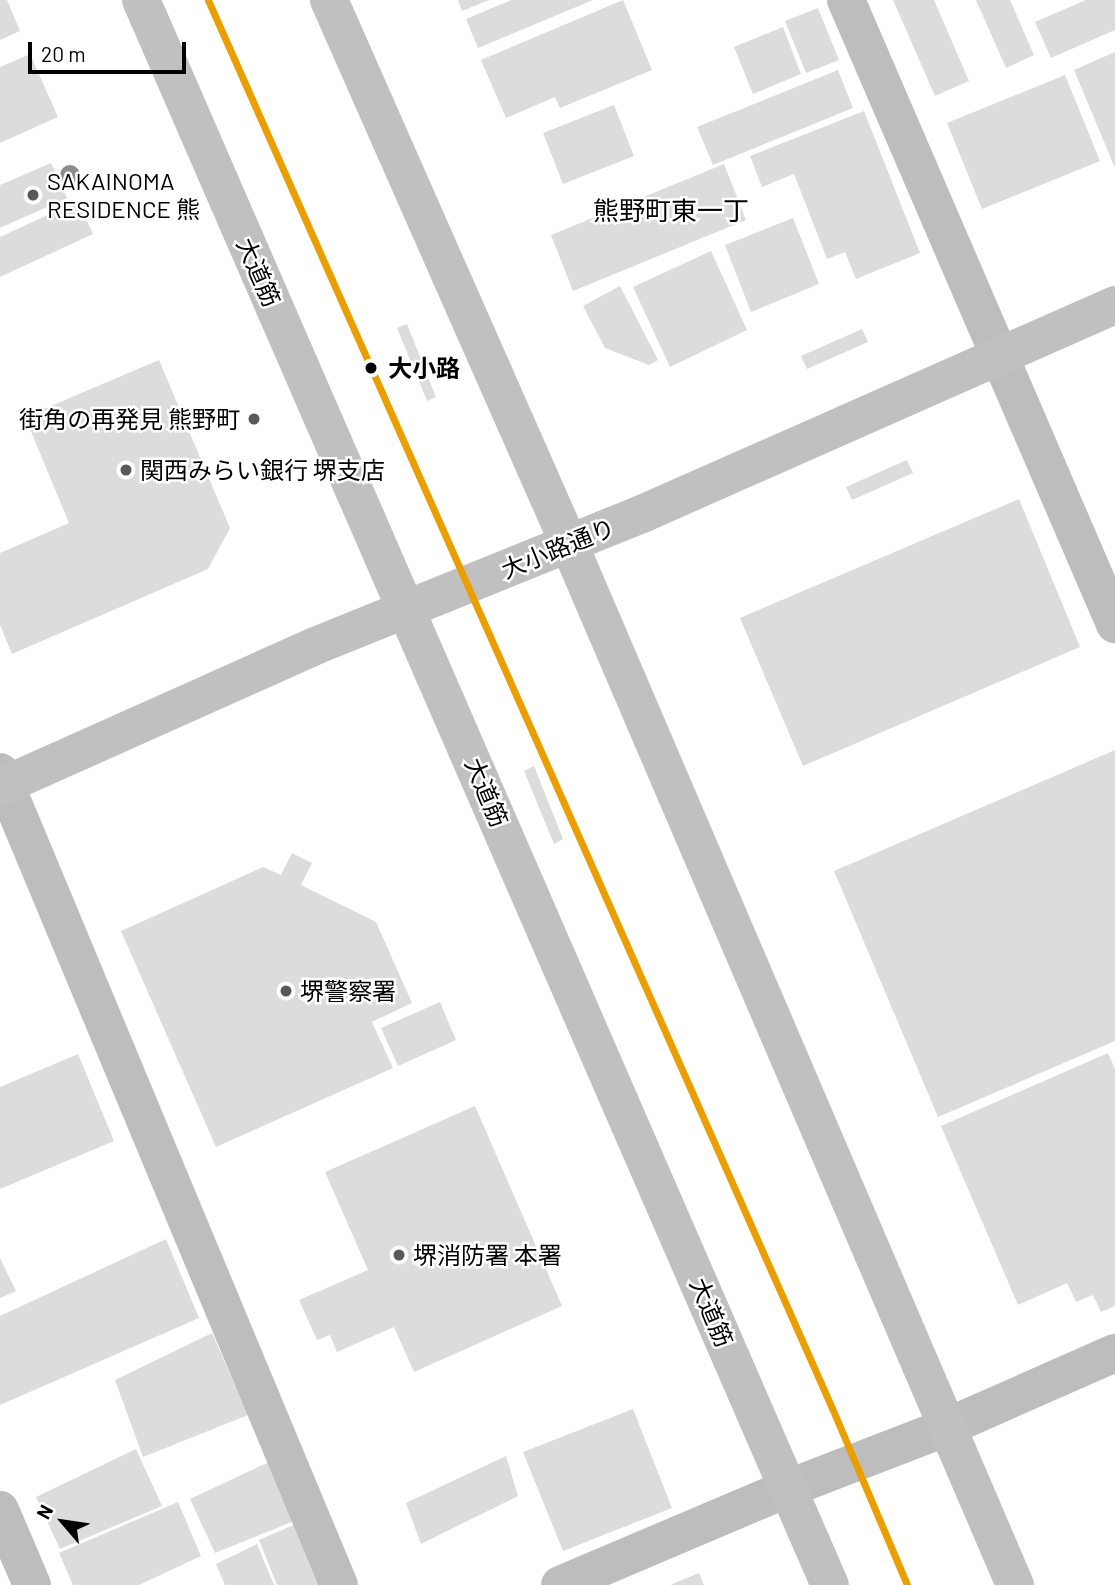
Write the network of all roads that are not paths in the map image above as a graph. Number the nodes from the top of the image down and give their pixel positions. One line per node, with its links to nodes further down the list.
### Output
1 (141, 0): 7 (street, 大道筋)
2 (329, 0): 6 (street)
3 (846, 0): 5 (street)
4 (1115, 304): 5 (street, 大小路通り)
5 (998, 356): 6 (street, 大小路通り); 8 (street)
6 (569, 544): 7 (street, 大小路通り); 11 (street)
7 (407, 609): 9 (street, 大小路通り); 12 (street, 大道筋)
8 (1115, 624)
9 (2, 782): 15 (street)
10 (1115, 1353): 11 (street)
11 (947, 1427): 12 (street); 18 (street)
12 (789, 1488): 16 (street); 17 (street, 大道筋)
13 (0, 1510): 14 (street)
14 (32, 1585)
15 (339, 1585)
16 (560, 1585)
17 (830, 1585)
18 (1015, 1585)

